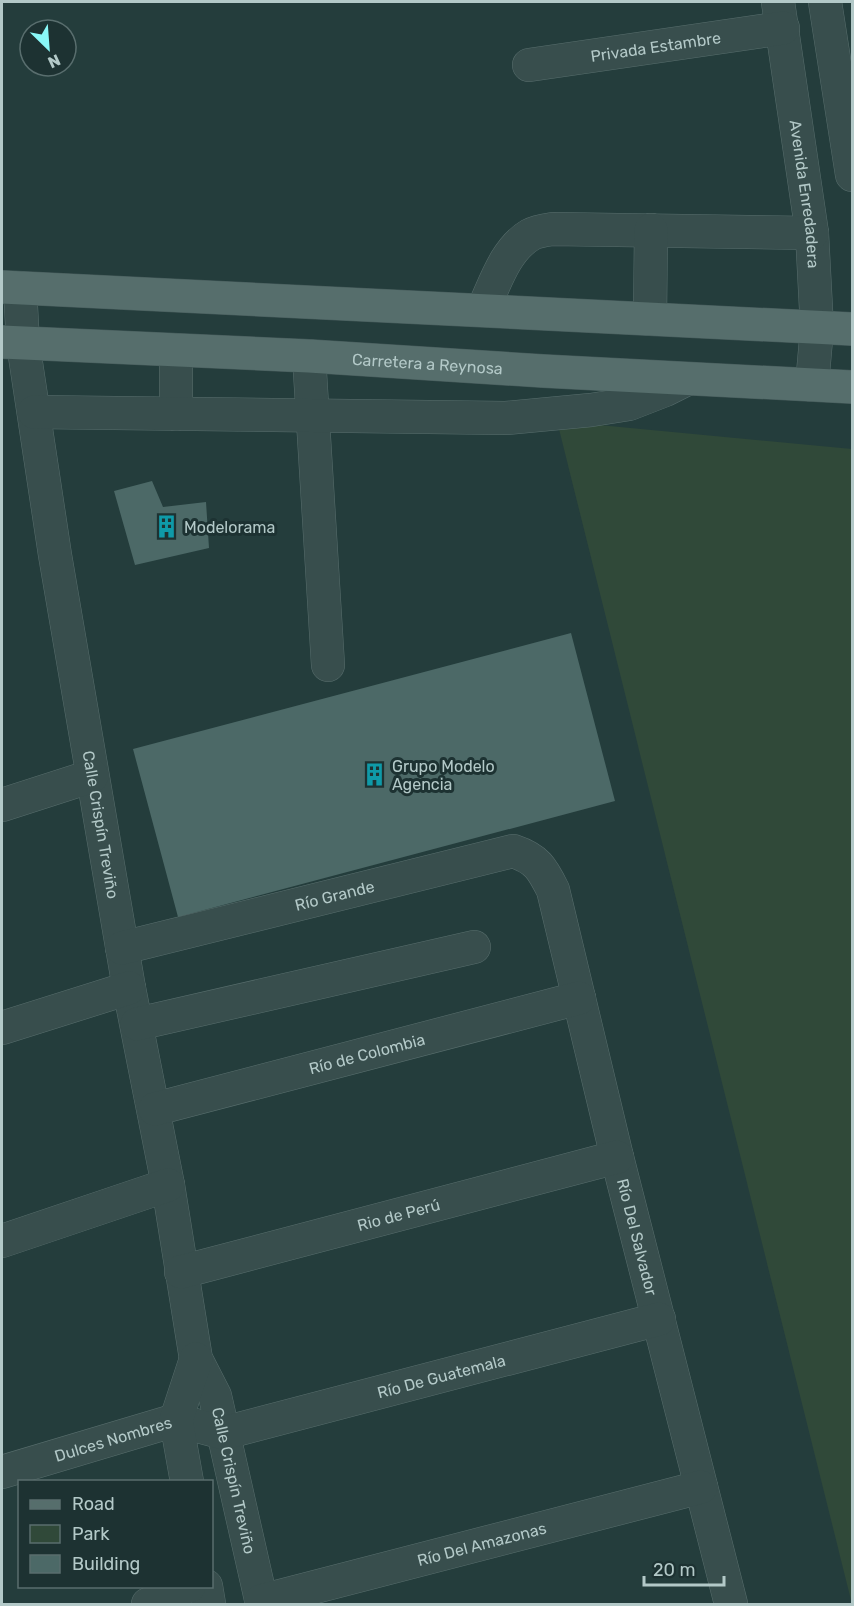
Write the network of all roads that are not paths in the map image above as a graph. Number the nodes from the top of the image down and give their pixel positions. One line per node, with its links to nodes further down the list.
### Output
1 (825, 2): 4 (street)
2 (781, 15): 3 (street, Privada Estambre); 6 (street, Avenida Enredadera)
3 (529, 65)
4 (852, 176)
5 (651, 230): 6 (street); 8 (street); 9 (street)
6 (812, 233): 10 (street, Avenida Enredadera)
7 (11, 287): 8 (main road); 12 (street, Calle Crispín Treviño)
8 (483, 309): 9 (main road)
9 (650, 319): 10 (main road)
10 (817, 328): 11 (main road); 16 (street, Avenida Enredadera)
11 (852, 329)
12 (12, 342): 13 (main road, Carretera a Reynosa); 18 (street, Calle Crispín Treviño)
13 (176, 350): 14 (main road, Carretera a Reynosa); 19 (street)
14 (309, 356): 15 (main road, Carretera a Reynosa); 20 (street)
15 (687, 379): 16 (main road, Carretera a Reynosa); 20 (street)
16 (812, 385): 17 (main road, Carretera a Reynosa)
17 (852, 387)
18 (34, 412): 19 (street); 22 (street, Calle Crispín Treviño)
19 (176, 414): 20 (street)
20 (312, 416): 21 (street)
21 (328, 664)
22 (92, 777): 23 (street); 26 (street, Calle Crispín Treviño)
23 (2, 805)
24 (543, 869): 26 (street, Río Grande); 28 (street, Río Del Salvador)
25 (474, 947): 29 (street)
26 (122, 948): 27 (street, Calle Crispín Treviño)
27 (129, 988): 29 (street, Calle Crispín Treviño); 30 (street)
28 (579, 998): 31 (street, Río de Colombia); 32 (street, Río Del Salvador)
29 (137, 1024): 31 (street, Calle Crispín Treviño)
30 (2, 1028)
31 (155, 1109): 33 (street, Calle Crispín Treviño)
32 (617, 1158): 35 (street, Rio de Perú); 36 (street, Río Del Salvador)
33 (168, 1185): 34 (street); 35 (street, Calle Crispín Treviño)
34 (2, 1241)
35 (181, 1272): 37 (street, Calle Crispín Treviño)
36 (659, 1318): 39 (street, Río De Guatemala); 42 (street, Río Del Salvador)
37 (196, 1359): 38 (street, Calle Crispín Treviño); 39 (street, Calle Crispín Treviño)
38 (176, 1420): 39 (street, Dulces Nombres); 40 (street, Dulces Nombres); 41 (street, Calle Crispín Treviño)
39 (224, 1433): 45 (street, Calle Crispín Treviño)
40 (2, 1472)
41 (187, 1480)
42 (701, 1487): 45 (street, Río Del Amazonas); 48 (street, Río Del Salvador)
43 (187, 1588): 46 (street)
44 (206, 1588): 47 (street)
45 (262, 1603)
46 (148, 1605)
47 (209, 1605)
48 (731, 1605)

